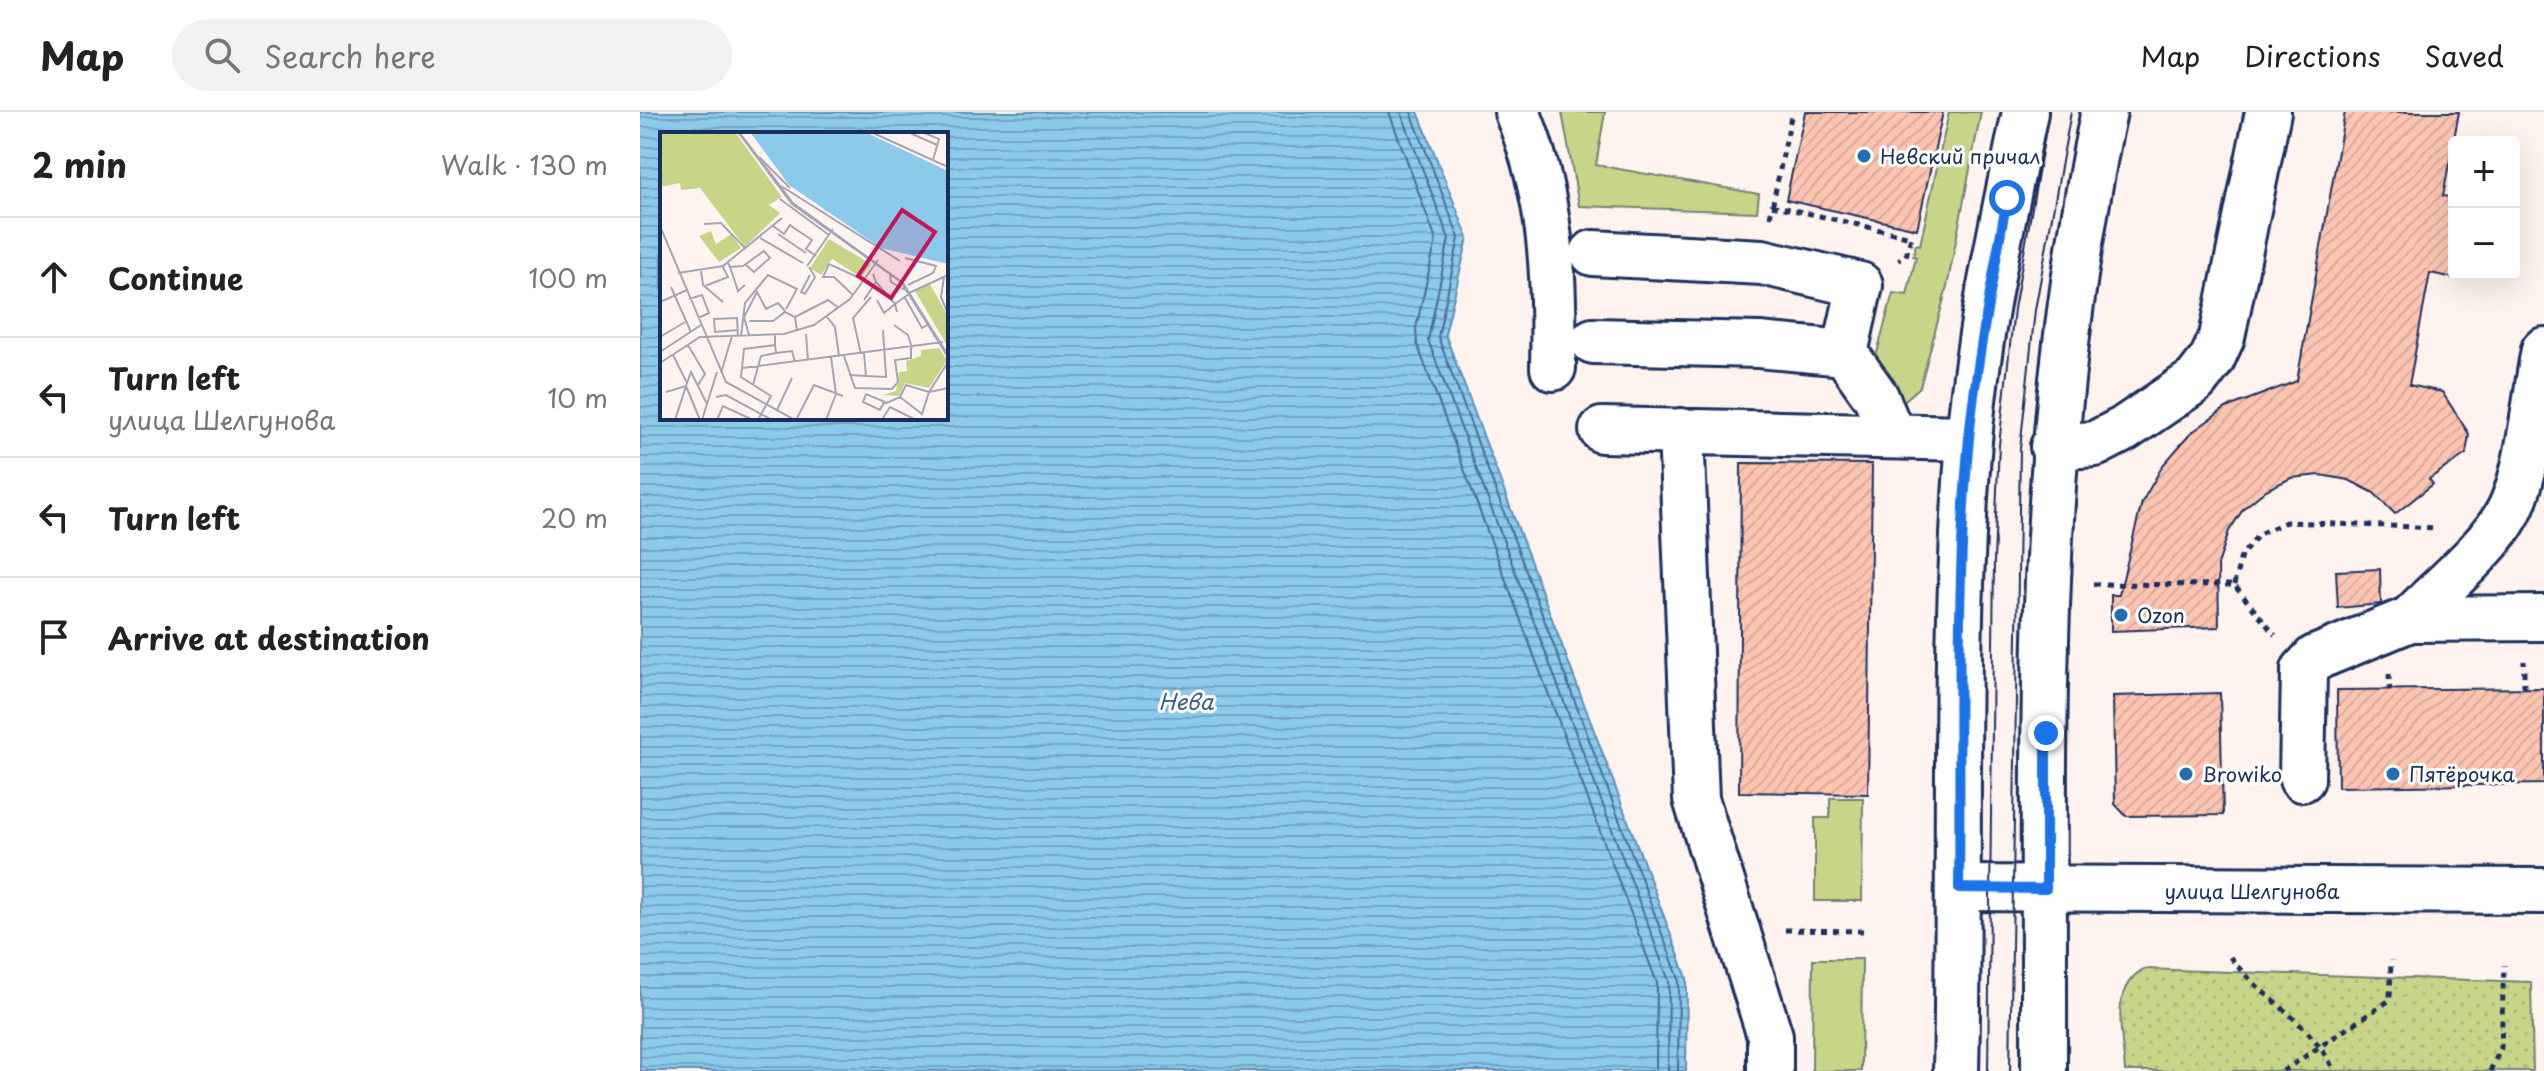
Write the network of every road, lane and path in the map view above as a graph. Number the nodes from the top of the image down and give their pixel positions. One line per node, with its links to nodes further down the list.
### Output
1 (1517, 112): 11 (main road)
2 (1792, 112): 7 (path)
3 (2025, 112): 15 (main road)
4 (2104, 112): 16 (main road)
5 (2268, 112): 16 (main road)
6 (1593, 253): 7 (main road)
7 (1762, 262): 10 (main road)
8 (1593, 341): 10 (main road)
9 (2544, 350): 17 (main road)
10 (1845, 353): 14 (main road)
11 (1553, 368)
12 (1602, 430): 13 (main road)
13 (1681, 431): 14 (main road); 33 (main road)
14 (1892, 435): 15 (main road)
15 (1969, 438): 24 (main road)
16 (2053, 447): 25 (main road)
17 (2495, 530): 19 (path); 21 (main road)
18 (2090, 584): 19 (path)
19 (2234, 585): 22 (path)
20 (2544, 618): 21 (main road)
21 (2410, 619): 22 (main road)
22 (2304, 670): 23 (main road)
23 (2302, 779)
24 (1959, 888): 25 (main road, улица Шелгунова); 34 (main road)
25 (2046, 889): 26 (main road, улица Шелгунова); 35 (main road)
26 (2544, 891)
27 (1794, 930): 28 (path)
28 (1864, 931)
29 (2230, 957): 32 (path)
30 (2391, 960): 32 (path)
31 (2504, 965): 38 (path)
32 (2322, 1045): 36 (path); 37 (path)
33 (1770, 1071)
34 (1956, 1071)
35 (2044, 1071)
36 (2283, 1071)
37 (2334, 1071)
38 (2490, 1071)

